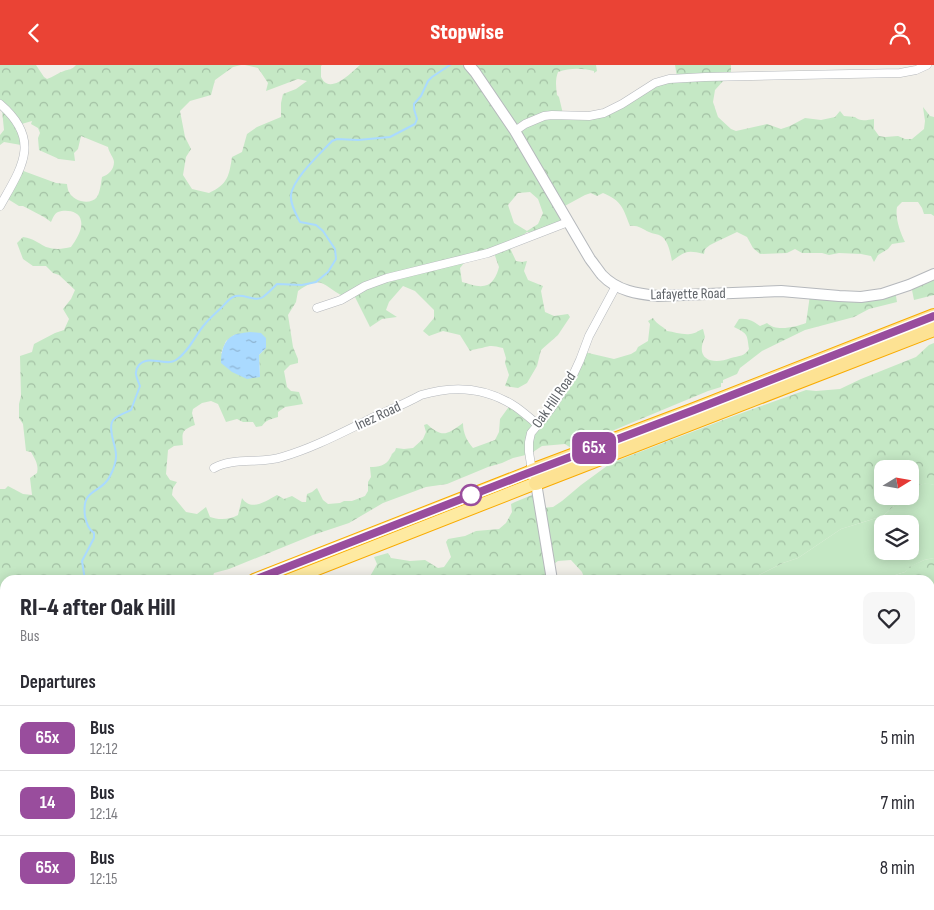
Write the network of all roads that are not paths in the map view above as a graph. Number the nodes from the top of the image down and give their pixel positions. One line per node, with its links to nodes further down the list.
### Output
1 (469, 65): 5 (street, Lafayette Road)
2 (927, 65): 3 (street)
3 (890, 69): 5 (street)
4 (0, 104): 6 (street)
5 (515, 131): 7 (street, Lafayette Road)
6 (0, 206)
7 (568, 222): 9 (street, Lafayette Road); 10 (street)
8 (934, 274): 9 (street, Lafayette Road)
9 (616, 286): 13 (street, Oak Hill Road)
10 (317, 308)
11 (934, 316): 15 (highway)
12 (934, 329): 15 (highway)
13 (537, 424): 14 (street, Inez Road); 15 (street, Oak Hill Road)
14 (214, 468)
15 (534, 477): 16 (highway); 17 (highway); 18 (street, Oak Hill Road)
16 (268, 575)
17 (301, 575)
18 (551, 575)

